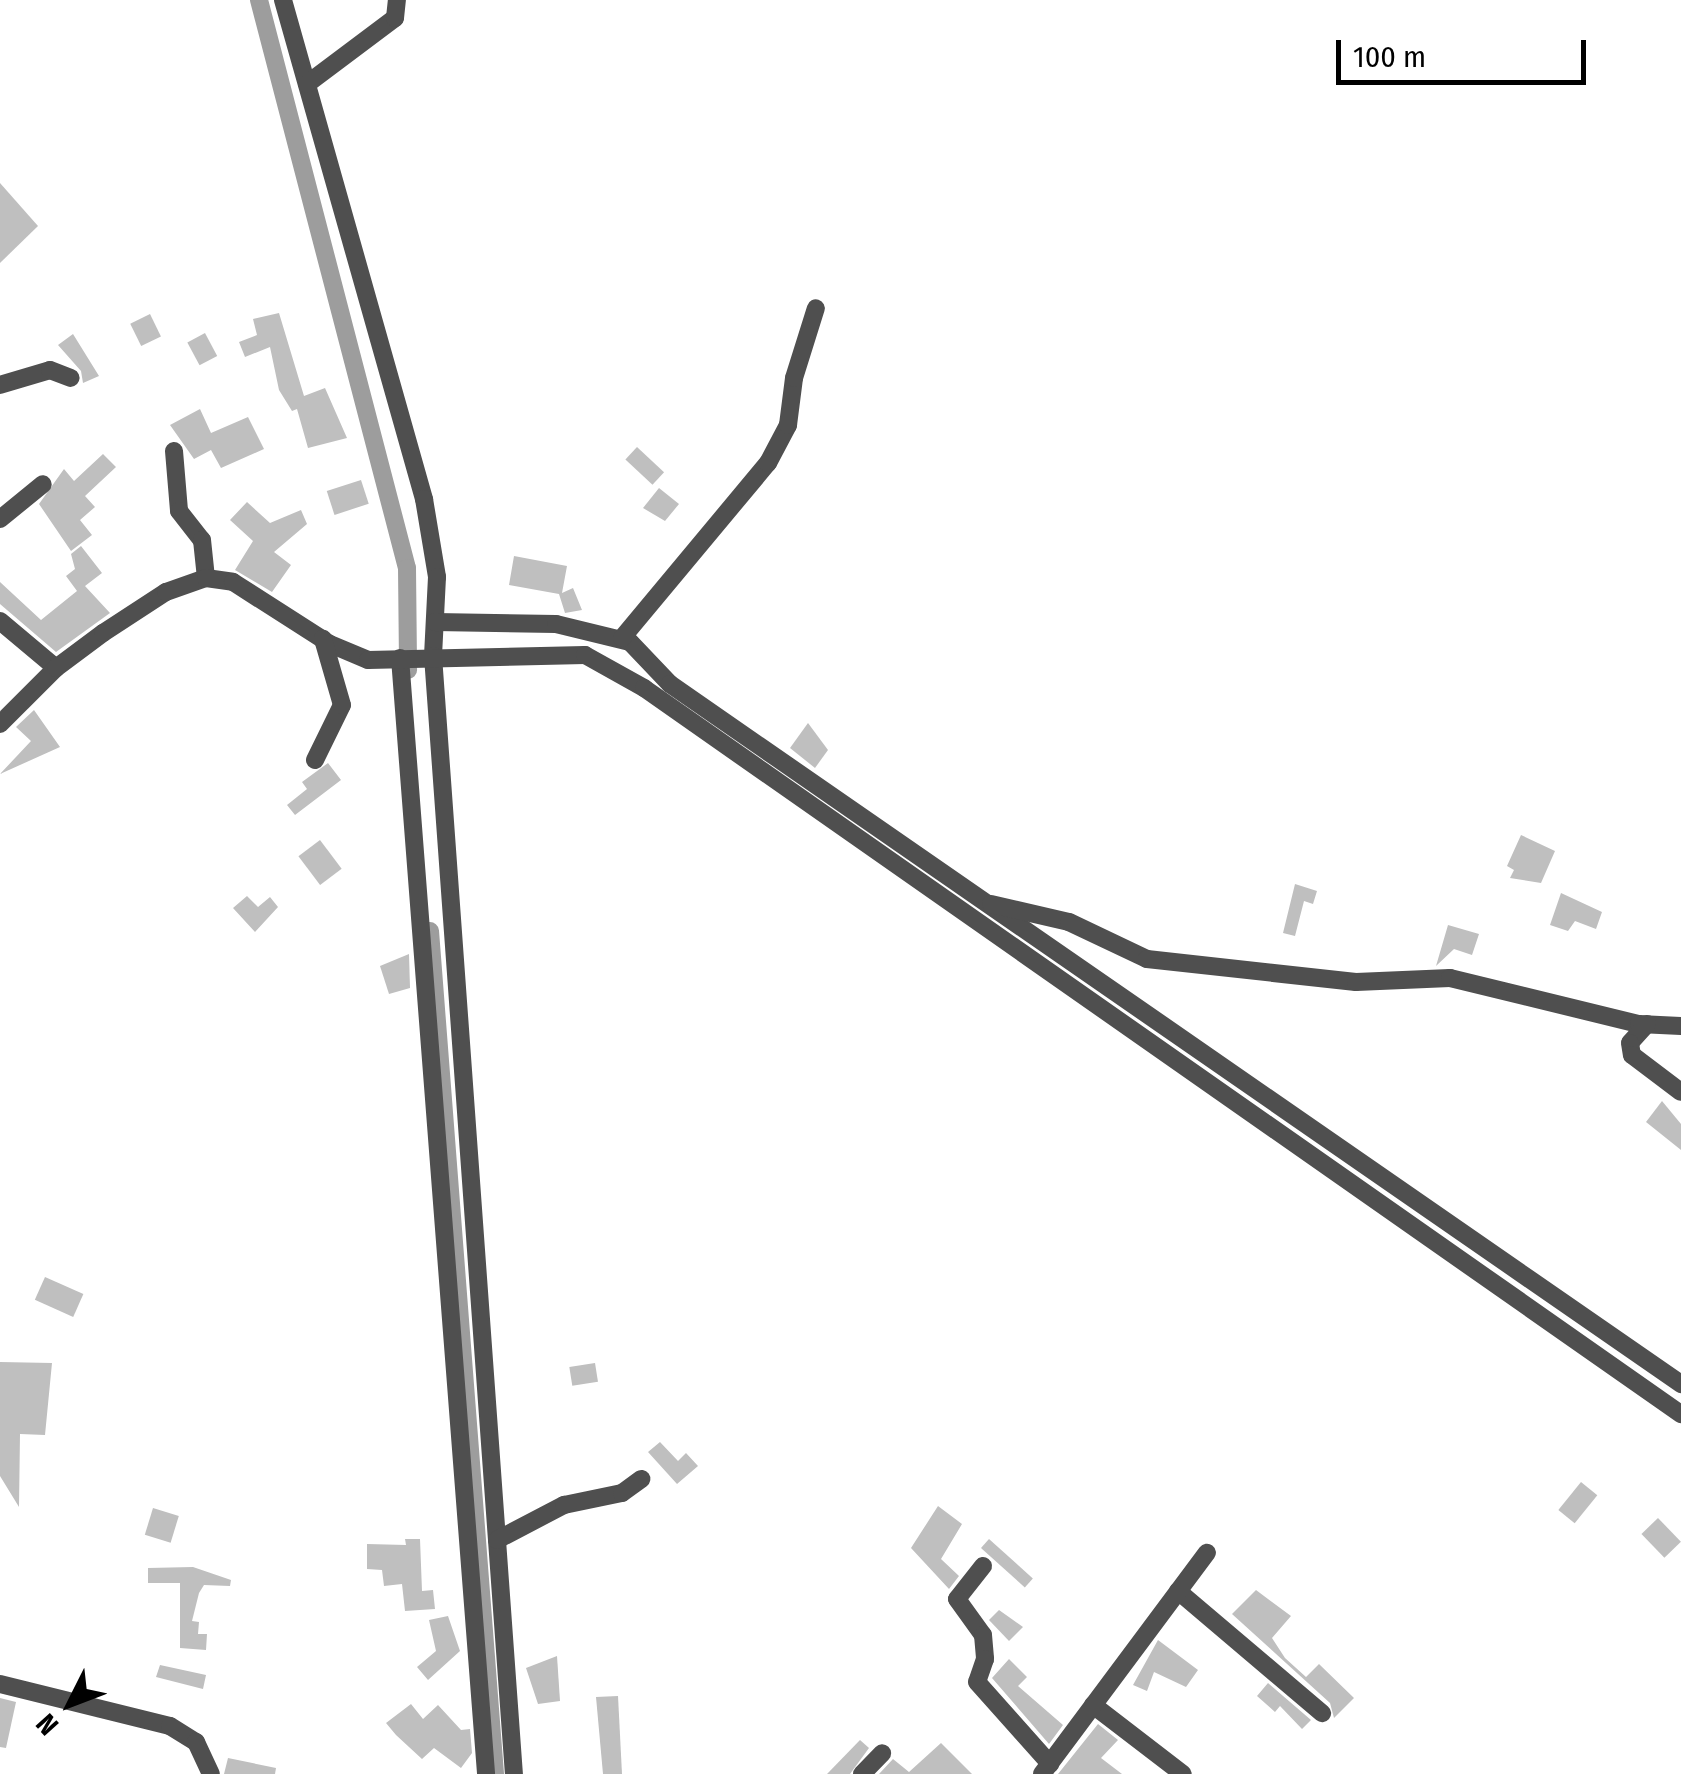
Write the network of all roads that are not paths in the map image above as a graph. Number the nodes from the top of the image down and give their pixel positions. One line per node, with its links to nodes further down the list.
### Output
1 (283, 0): 3 (street)
2 (397, 0): 3 (street)
3 (307, 84): 12 (street)
4 (816, 308): 13 (street)
5 (71, 378): 6 (street)
6 (0, 385)
7 (174, 451): 10 (street)
8 (43, 484): 9 (street)
9 (0, 518)
10 (206, 578): 14 (street); 16 (street)
11 (0, 621): 16 (street)
12 (435, 622): 13 (street); 15 (street)
13 (622, 638): 19 (street)
14 (323, 639): 15 (street); 18 (street)
15 (418, 657): 24 (street); 26 (street); 36 (street)
16 (56, 668): 17 (street)
17 (0, 724)
18 (315, 760)
19 (990, 904): 20 (street); 23 (street)
20 (1647, 1024): 21 (street); 22 (street)
21 (1681, 1026)
22 (1681, 1092)
23 (1681, 1384)
24 (1681, 1414)
25 (641, 1479): 26 (street)
26 (496, 1540): 37 (street)
27 (1207, 1553): 29 (street)
28 (983, 1566): 34 (street)
29 (1178, 1592): 31 (street); 32 (street)
30 (0, 1684): 35 (street)
31 (1093, 1705): 34 (street); 39 (street)
32 (1322, 1713)
33 (882, 1753): 38 (street)
34 (1046, 1769)
35 (211, 1774)
36 (486, 1774)
37 (514, 1774)
38 (862, 1774)
39 (1183, 1774)

